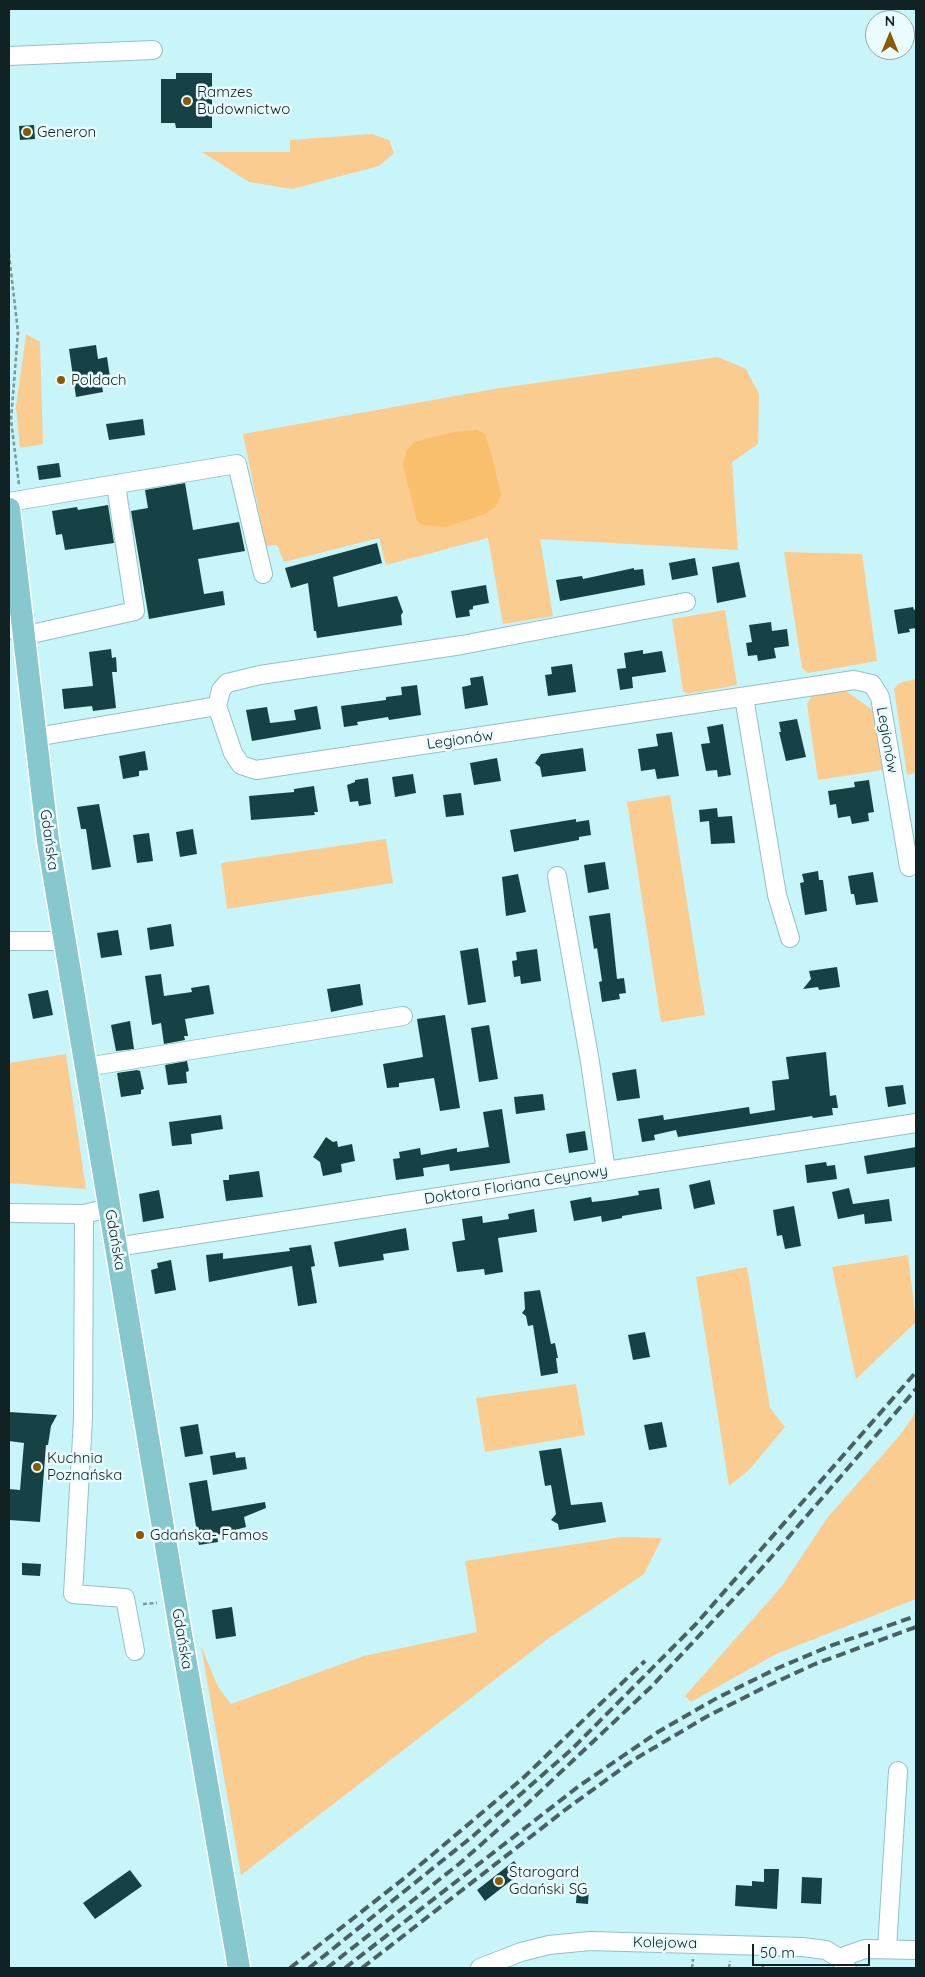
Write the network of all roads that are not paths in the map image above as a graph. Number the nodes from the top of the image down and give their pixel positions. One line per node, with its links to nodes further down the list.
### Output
1 (153, 50): 2 (street)
2 (9, 56)
3 (116, 485): 4 (street); 6 (street); 8 (street)
4 (9, 502)
5 (9, 509): 8 (main road, Gdańska)
6 (263, 574)
7 (686, 602): 10 (street)
8 (16, 629): 11 (main road, Gdańska)
9 (744, 697): 10 (street, Legionów); 12 (street, Legionów); 14 (street)
10 (217, 706): 11 (street)
11 (36, 737): 15 (main road, Gdańska)
12 (909, 867)
13 (558, 876): 20 (street)
14 (790, 938)
15 (64, 941): 16 (street); 18 (main road, Gdańska)
16 (9, 942)
17 (402, 1016): 18 (street)
18 (86, 1067): 21 (main road, Gdańska)
19 (916, 1123): 20 (street, Doktora Floriana Ceynowy)
20 (606, 1171): 24 (street, Doktora Floriana Ceynowy)
21 (109, 1208): 23 (street); 24 (main road, Gdańska)
22 (9, 1213): 23 (street)
23 (84, 1214): 25 (street)
24 (116, 1247): 31 (main road, Gdańska)
25 (135, 1651)
26 (898, 1771): 27 (street)
27 (888, 1949): 28 (street); 30 (street)
28 (916, 1950)
29 (508, 1963): 30 (street, Kolejowa); 32 (street, Kolejowa)
30 (843, 1963)
31 (239, 1968)
32 (480, 1968)

